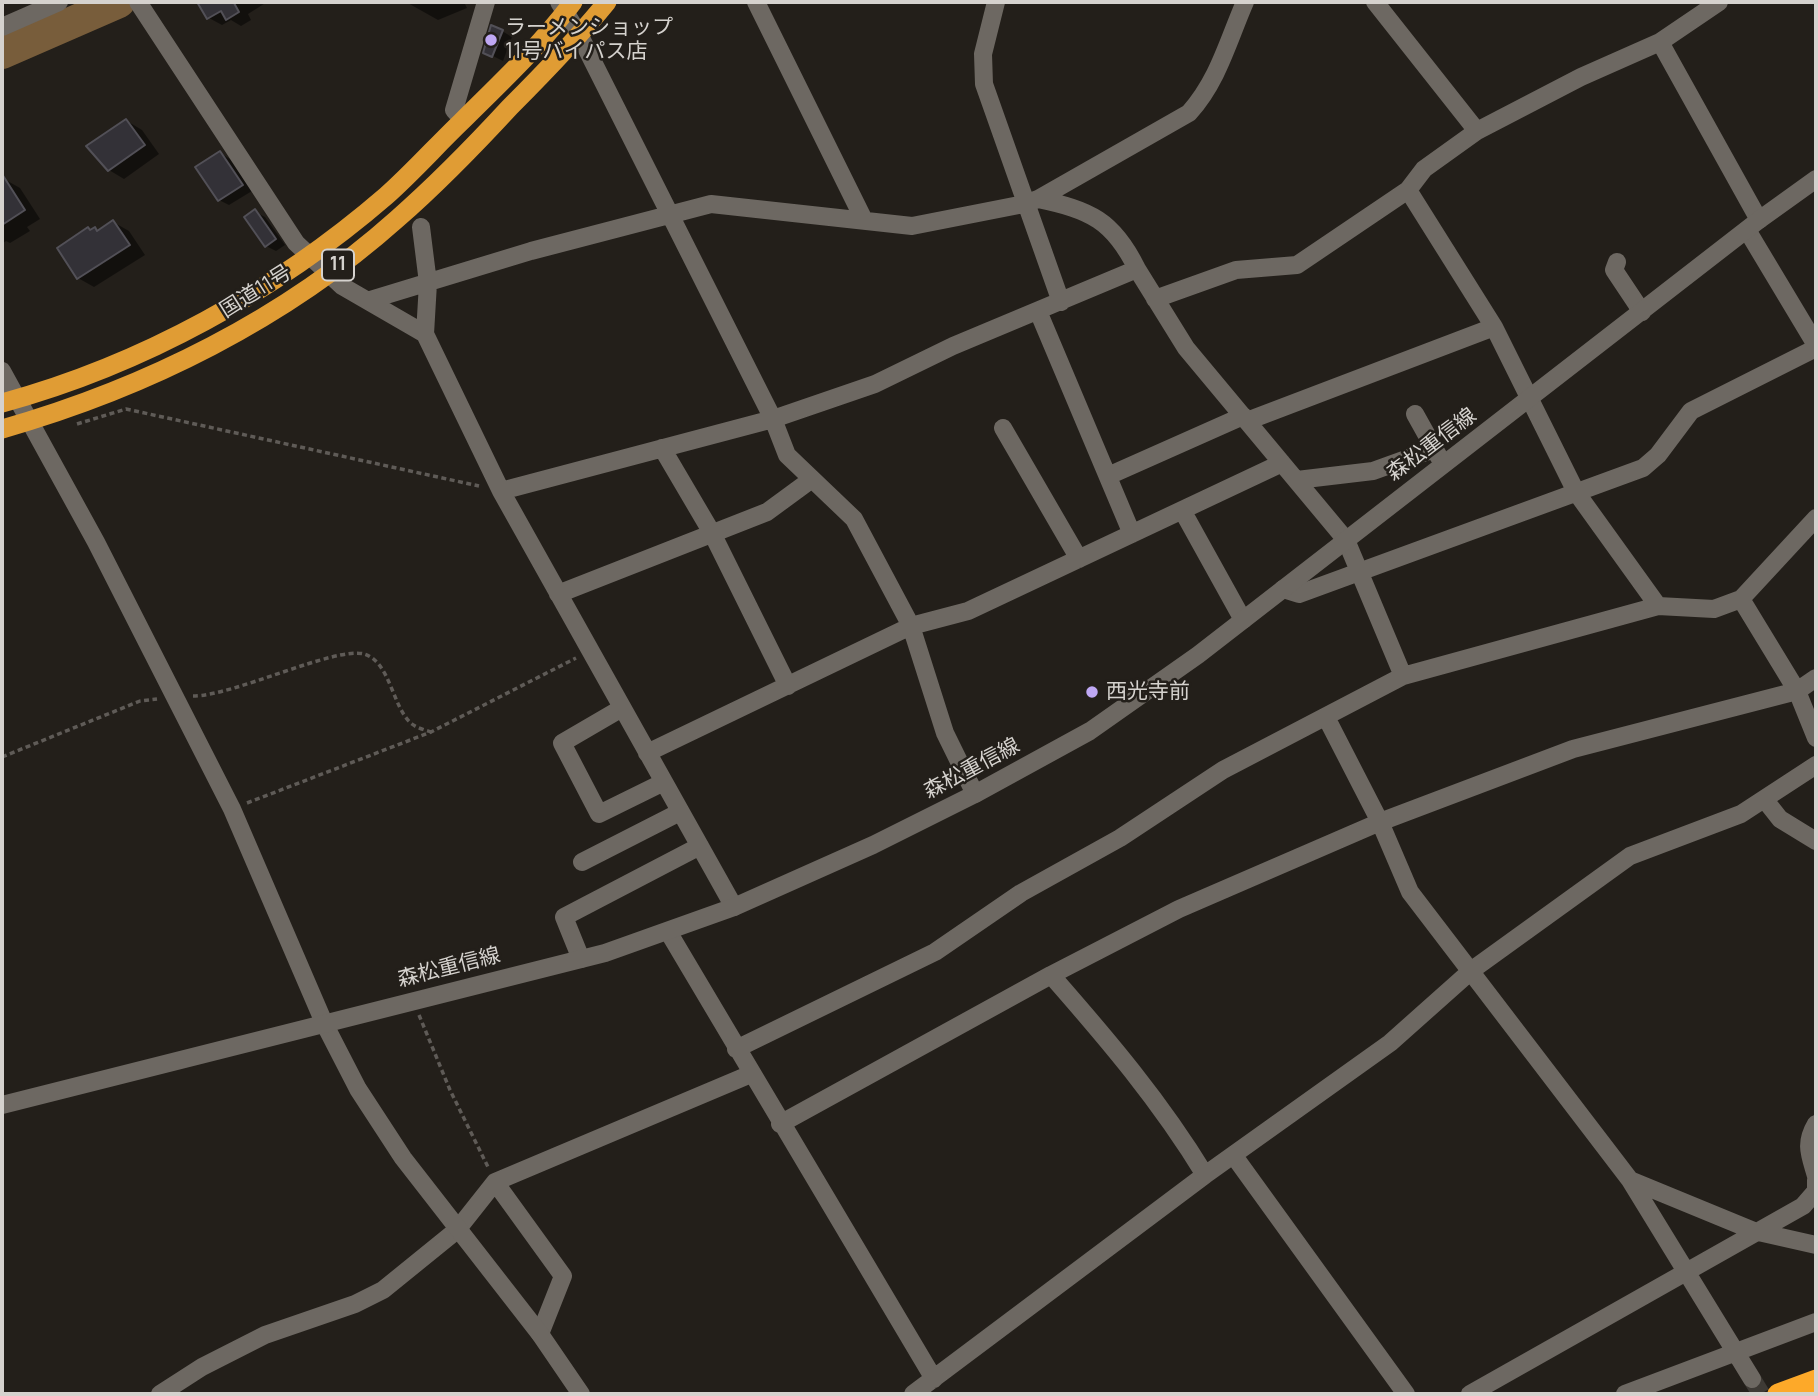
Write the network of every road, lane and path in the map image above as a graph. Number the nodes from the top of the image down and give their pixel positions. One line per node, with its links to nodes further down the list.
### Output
1 (59, 2): 11 (street)
2 (486, 2): 14 (street)
3 (607, 2): 12 (highway, 国道11号 / 11)
4 (756, 2): 20 (street)
5 (996, 2): 18 (street)
6 (1245, 2): 18 (street)
7 (1375, 2): 15 (street)
8 (1719, 2): 13 (street)
9 (139, 3): 23 (street)
10 (566, 5): 12 (street); 14 (highway, 国道11号 / 11)
11 (2, 27)
12 (580, 36): 19 (street); 26 (highway, 国道11号 / 11)
13 (1660, 42): 15 (street); 21 (street)
14 (463, 120): 23 (highway, 国道11号 / 11)
15 (1477, 131): 17 (street)
16 (1816, 179): 21 (street, 森松重信線)
17 (1408, 190): 28 (street); 33 (street)
18 (1031, 202): 20 (street); 25 (street); 30 (street)
19 (670, 216): 20 (street); 27 (street); 41 (street)
20 (863, 218)
21 (1753, 225): 32 (street, 森松重信線); 35 (street)
22 (421, 227): 27 (street)
23 (308, 257): 26 (street); 37 (highway, 国道11号 / 11)
24 (1617, 262): 32 (street)
25 (1137, 269): 28 (street); 30 (street)
26 (326, 274): 29 (street); 42 (highway, 国道11号 / 11)
27 (428, 283): 29 (street); 34 (street)
28 (1154, 299): 40 (street)
29 (370, 300): 34 (street)
30 (1061, 302): 31 (street)
31 (1038, 311): 41 (street); 50 (street)
32 (1642, 312): 38 (street, 森松重信線)
33 (1494, 327): 38 (street); 40 (street)
34 (425, 334): 53 (street)
35 (1816, 346): 54 (street)
36 (2, 371): 37 (street)
37 (7, 398): 42 (street)
38 (1528, 400): 49 (street, 森松重信線); 54 (street)
39 (1415, 414): 47 (street)
40 (1245, 418): 48 (street); 50 (street)
41 (772, 419): 46 (street); 51 (street)
42 (29, 421): 45 (highway, 国道11号 / 11); 73 (street)
43 (74, 425): 53 (path)
44 (1003, 428): 60 (street)
45 (2, 429)
46 (662, 448): 53 (street); 57 (street)
47 (1434, 449): 49 (street); 52 (street)
48 (1282, 463): 52 (street); 55 (street)
49 (1443, 465): 59 (street, 森松重信線)
50 (1108, 476): 58 (street)
51 (812, 479): 57 (street); 67 (street)
52 (1297, 480): 59 (street)
53 (501, 491): 63 (street)
54 (1576, 492): 61 (street); 65 (street)
55 (1182, 510): 58 (street); 66 (street)
56 (1816, 518): 64 (street)
57 (712, 533): 63 (street); 71 (street)
58 (1132, 534): 60 (street)
59 (1346, 540): 61 (street); 62 (street, 森松重信線)
60 (1079, 559): 67 (street)
61 (1359, 571): 62 (street); 69 (street)
62 (1283, 589): 66 (street, 森松重信線)
63 (558, 594): 68 (street)
64 (1741, 599): 65 (street); 72 (street)
65 (1658, 606): 69 (street)
66 (1243, 620): 82 (street, 森松重信線)
67 (911, 626): 71 (street); 82 (street)
68 (590, 651): 74 (street); 76 (path)
69 (1403, 676): 75 (street)
70 (1816, 678): 72 (street)
71 (788, 686): 78 (street)
72 (1797, 691): 77 (street); 86 (street)
73 (174, 696): 76 (path); 79 (path); 84 (street)
74 (622, 708): 78 (street); 81 (street)
75 (1326, 717): 86 (street); 97 (street)
76 (431, 732): 84 (path)
77 (1816, 738)
78 (647, 753): 81 (street)
79 (2, 757)
80 (1816, 765): 83 (street)
81 (664, 782): 85 (street)
82 (975, 794): 90 (street, 森松重信線)
83 (1765, 800): 87 (street); 93 (street)
84 (232, 809): 96 (street)
85 (680, 812): 88 (street); 89 (street)
86 (1380, 822): 93 (street); 94 (street)
87 (1816, 841)
88 (700, 846): 90 (street); 92 (street)
89 (582, 862)
90 (734, 907): 91 (street, 森松重信線)
91 (668, 933): 92 (street, 森松重信線); 97 (street)
92 (581, 959): 95 (street, 森松重信線)
93 (1472, 970): 102 (street); 105 (street)
94 (1051, 975): 100 (street); 103 (street)
95 (413, 1000): 96 (street, 森松重信線); 106 (path)
96 (325, 1025): 99 (street, 森松重信線); 107 (street)
97 (736, 1049): 98 (street)
98 (751, 1074): 100 (street); 106 (street)
99 (2, 1105)
100 (780, 1124): 114 (street)
101 (1816, 1124): 104 (street)
102 (1234, 1156): 103 (street); 120 (street)
103 (1205, 1175): 114 (street)
104 (1816, 1178): 108 (street)
105 (1630, 1180): 108 (street); 110 (street)
106 (495, 1182): 107 (street); 112 (street)
107 (457, 1230): 112 (street); 118 (street)
108 (1754, 1231): 109 (street); 110 (street)
109 (1816, 1245)
110 (1686, 1271): 113 (street); 121 (street)
111 (1816, 1322): 113 (street)
112 (540, 1334): 117 (street)
113 (1736, 1353): 115 (street); 122 (street)
114 (934, 1379): 119 (street)
115 (1752, 1379)
116 (1816, 1380): 123 (highway)
117 (576, 1393)
118 (160, 1394)
119 (913, 1394)
120 (1406, 1394)
121 (1470, 1394)
122 (1625, 1394)
123 (1778, 1394)

